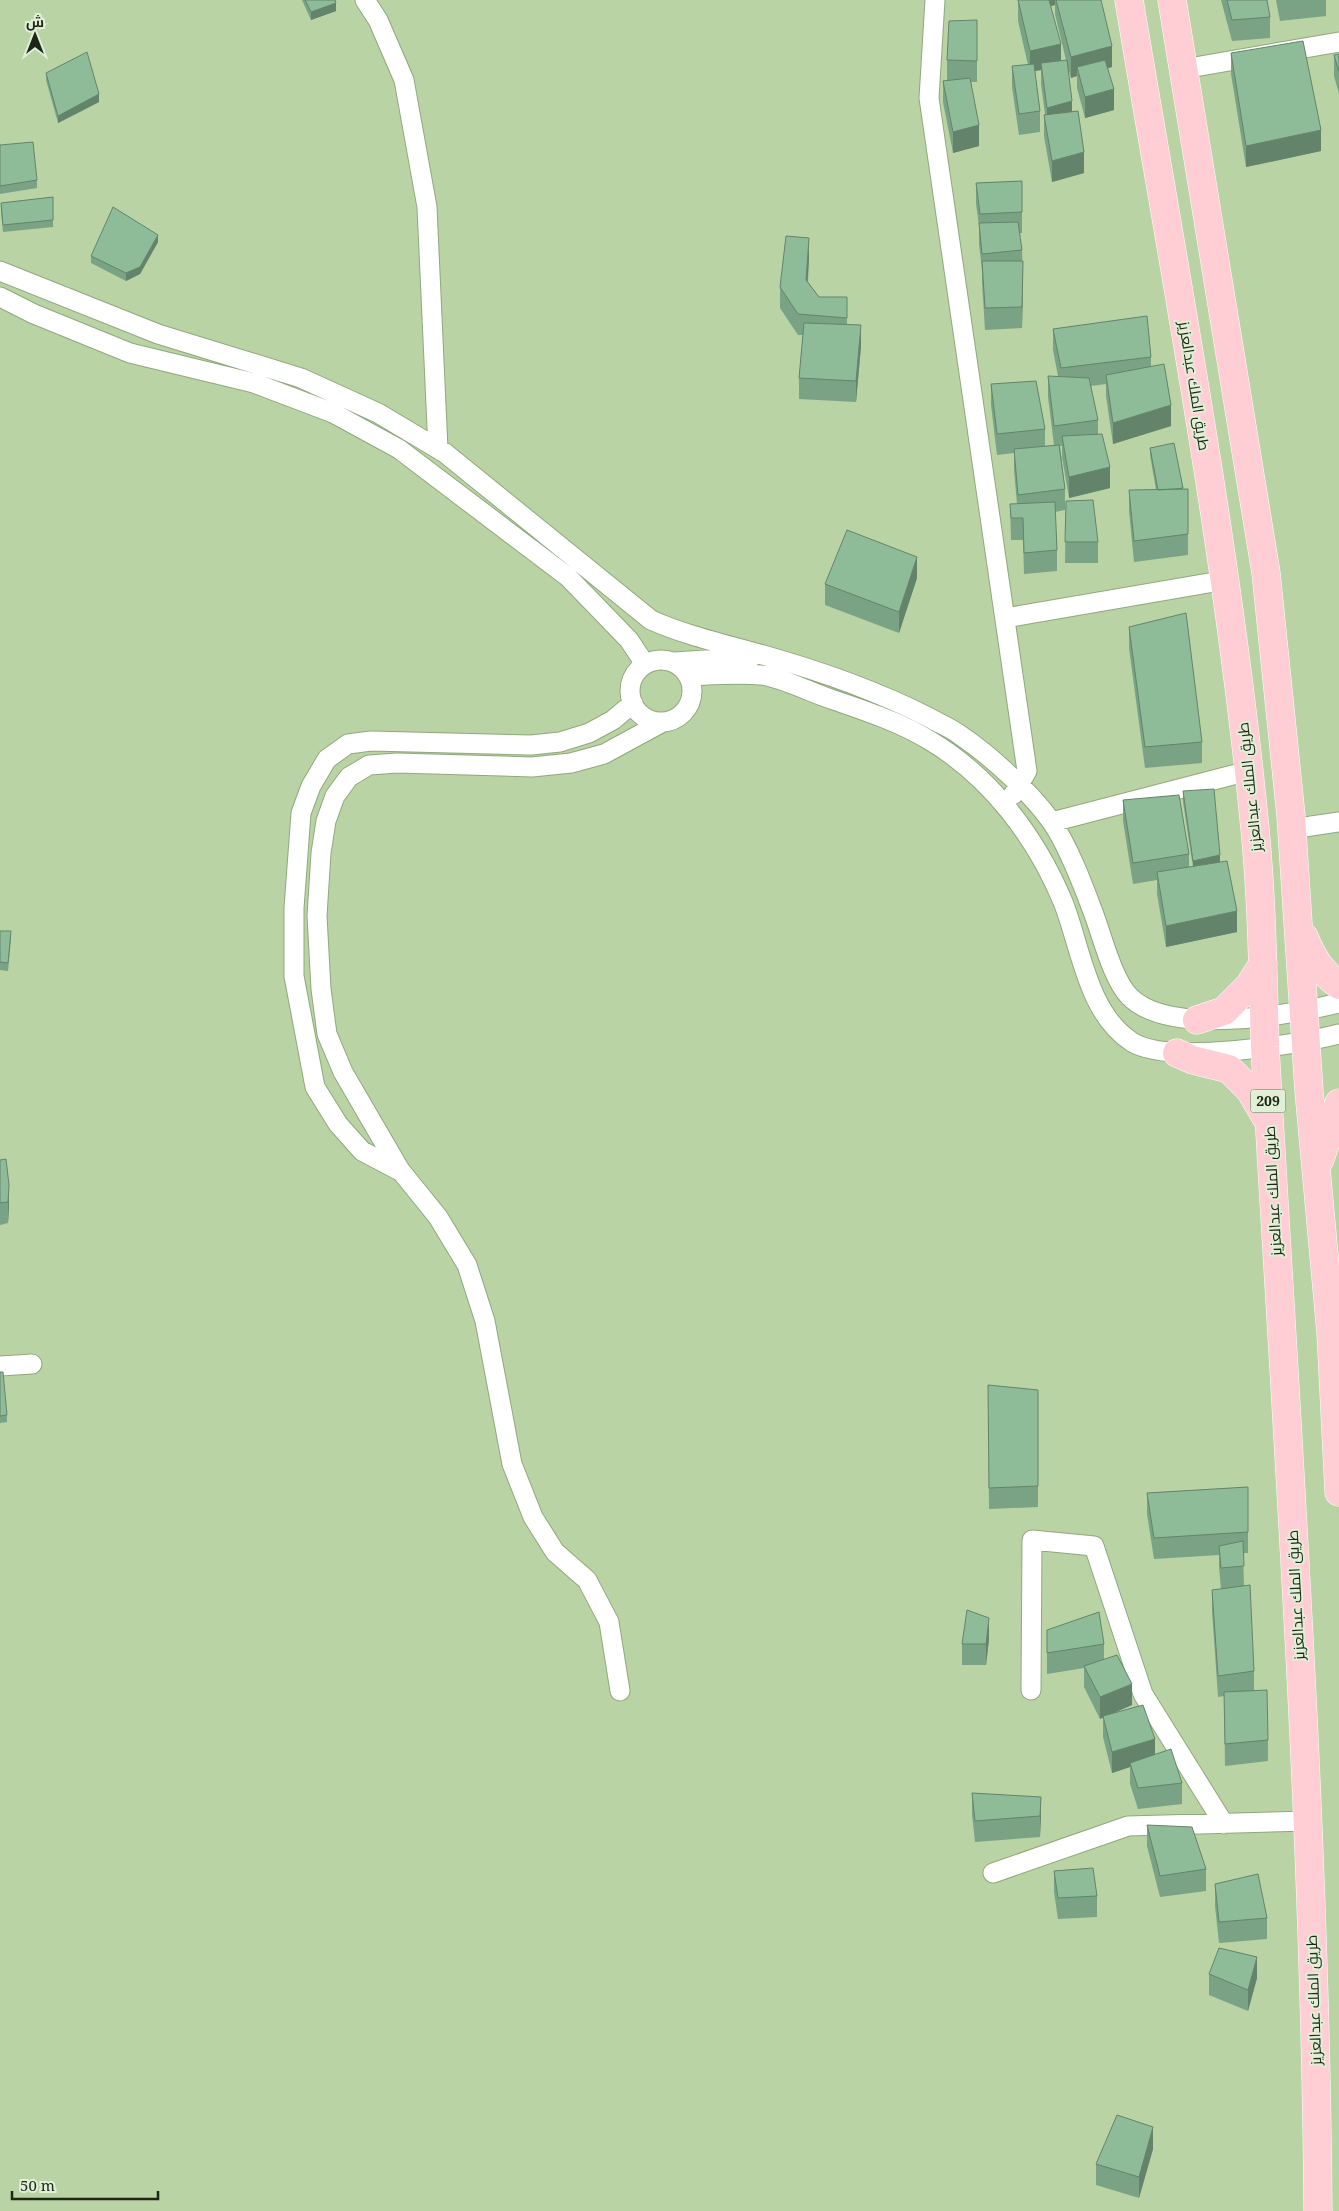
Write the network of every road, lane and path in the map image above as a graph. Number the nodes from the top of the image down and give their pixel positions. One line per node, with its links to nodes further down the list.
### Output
1 (365, 0): 9 (street)
2 (936, 0): 11 (street)
3 (1130, 0): 10 (main road, طريق الملك عبدالعزيز / 209)
4 (1172, 0): 6 (main road)
5 (1339, 42): 6 (street)
6 (1183, 69): 23 (main road)
7 (0, 271): 9 (street)
8 (0, 297): 14 (street)
9 (438, 449): 12 (street)
10 (1226, 580): 11 (street); 18 (main road, طريق الملك عبدالعزيز / 209)
11 (1005, 618): 19 (street)
12 (765, 656): 13 (street); 19 (street)
13 (674, 662): 14 (street); 15 (street)
14 (645, 664): 16 (street)
15 (689, 676): 17 (street); 20 (street)
16 (633, 703): 17 (street); 37 (street)
17 (661, 723): 37 (street)
18 (1248, 771): 21 (street); 25 (main road, طريق الملك عبدالعزيز / 209)
19 (1019, 786): 20 (street); 21 (street)
20 (1005, 807): 34 (street)
21 (1052, 822): 30 (street)
22 (1339, 822): 23 (street)
23 (1292, 829): 24 (main road)
24 (1298, 924): 26 (main road); 28 (main road)
25 (1263, 964): 29 (main road, طريق الملك عبدالعزيز / 209); 30 (main road)
26 (1339, 985)
27 (1339, 1003): 28 (street)
28 (1304, 1012): 29 (street); 32 (main road)
29 (1264, 1017): 30 (street); 33 (main road, طريق الملك عبدالعزيز / 209)
30 (1197, 1020)
31 (1339, 1034): 32 (street)
32 (1306, 1042): 33 (street); 38 (main road)
33 (1265, 1047): 34 (street); 36 (main road, طريق الملك عبدالعزيز / 209)
34 (1177, 1053): 36 (main road)
35 (1339, 1103): 38 (main road)
36 (1269, 1122): 45 (main road, طريق الملك عبدالعزيز / 209)
37 (400, 1170): 44 (street)
38 (1316, 1170): 39 (main road)
39 (1335, 1332): 42 (main road)
40 (32, 1364): 41 (street)
41 (0, 1366)
42 (1339, 1492)
43 (1032, 1690): 46 (street)
44 (620, 1691)
45 (1308, 1821): 46 (street); 48 (main road, طريق الملك عبدالعزيز / 209)
46 (1224, 1824): 47 (street)
47 (993, 1874)
48 (1318, 2211)

